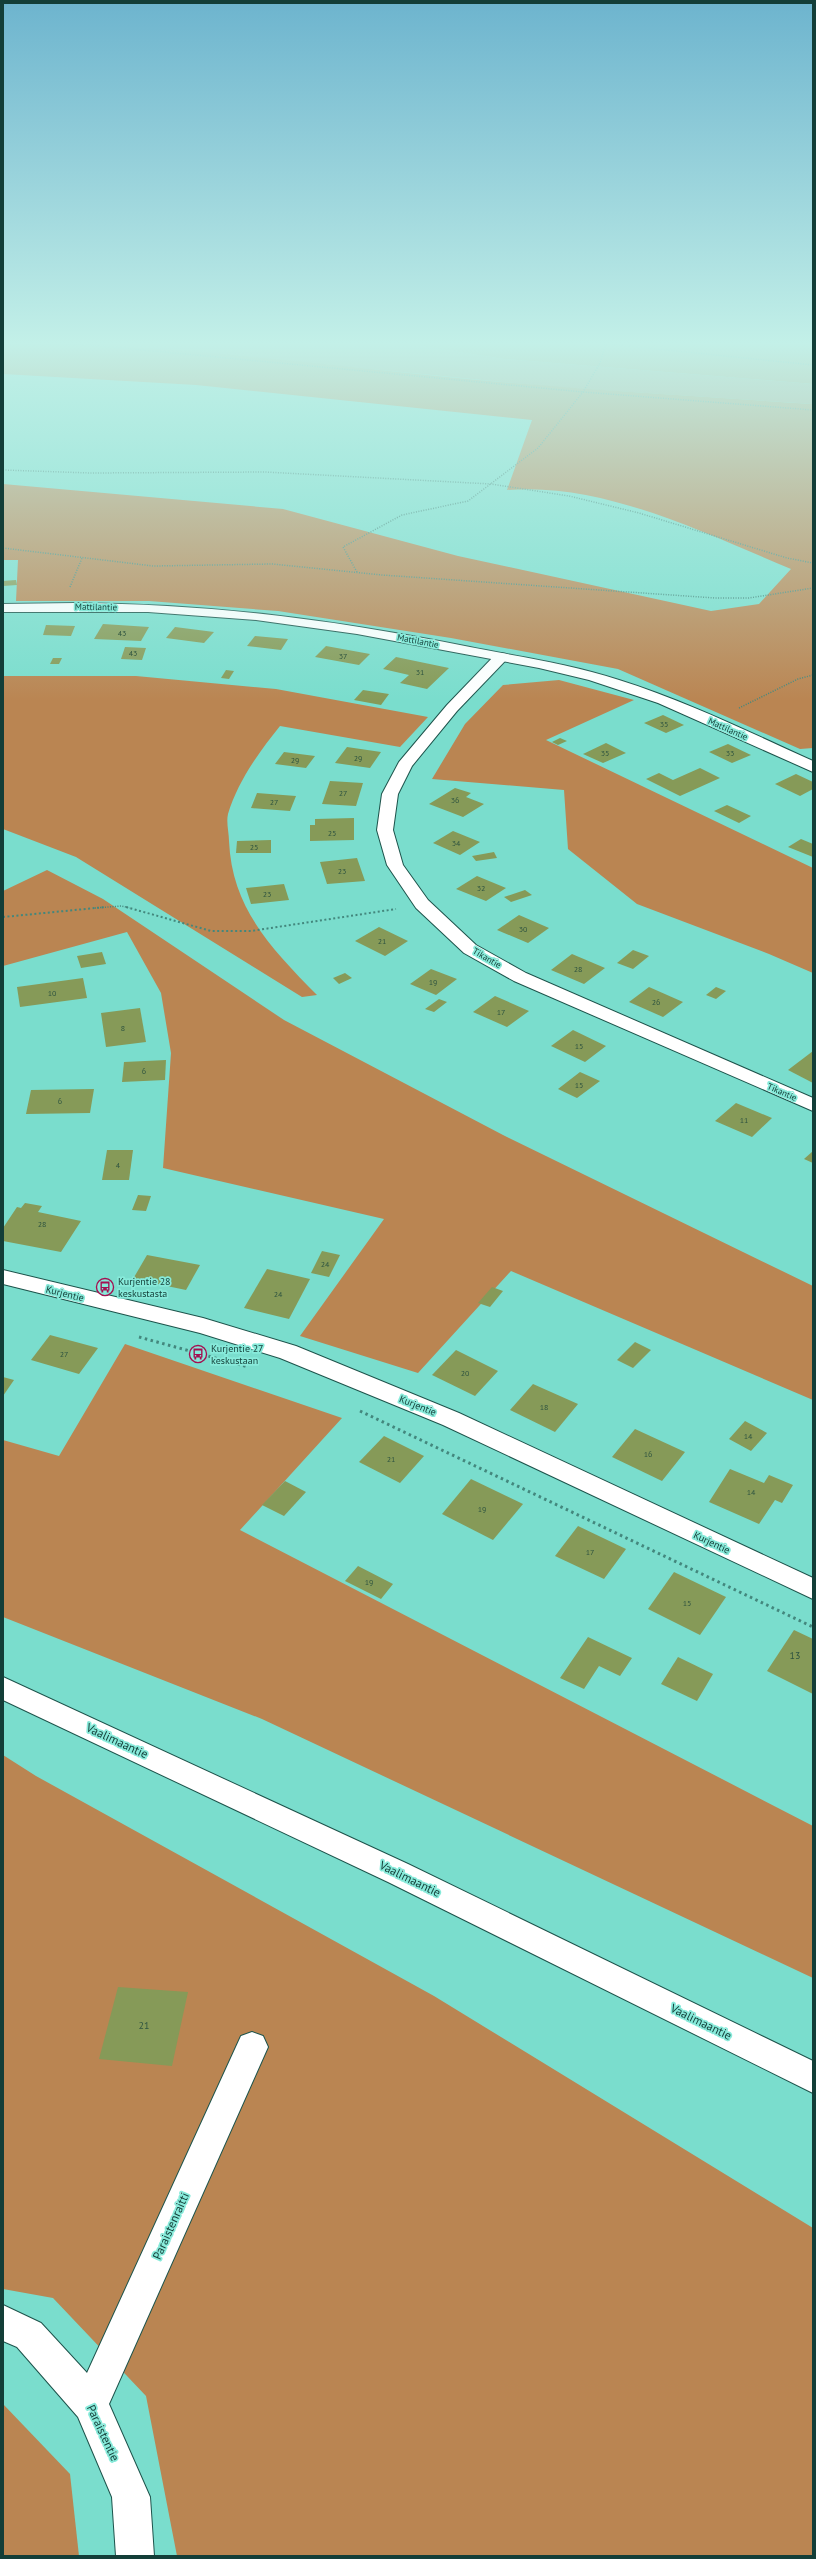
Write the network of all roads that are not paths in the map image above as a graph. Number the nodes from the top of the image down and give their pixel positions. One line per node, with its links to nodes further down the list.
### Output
1 (3, 608): 2 (street, Mattilantie)
2 (501, 657): 3 (street, Mattilantie); 4 (street, Tikantie)
3 (813, 767)
4 (813, 1105)
5 (3, 1277): 6 (street, Kurjentie)
6 (813, 1589)
7 (3, 1688): 9 (street, Vaalimaantie)
8 (252, 2047): 11 (street, Paraistenraitti)
9 (813, 2077)
10 (3, 2323): 11 (street, Paraistentie)
11 (91, 2404): 12 (street, Paraistentie)
12 (135, 2556)

